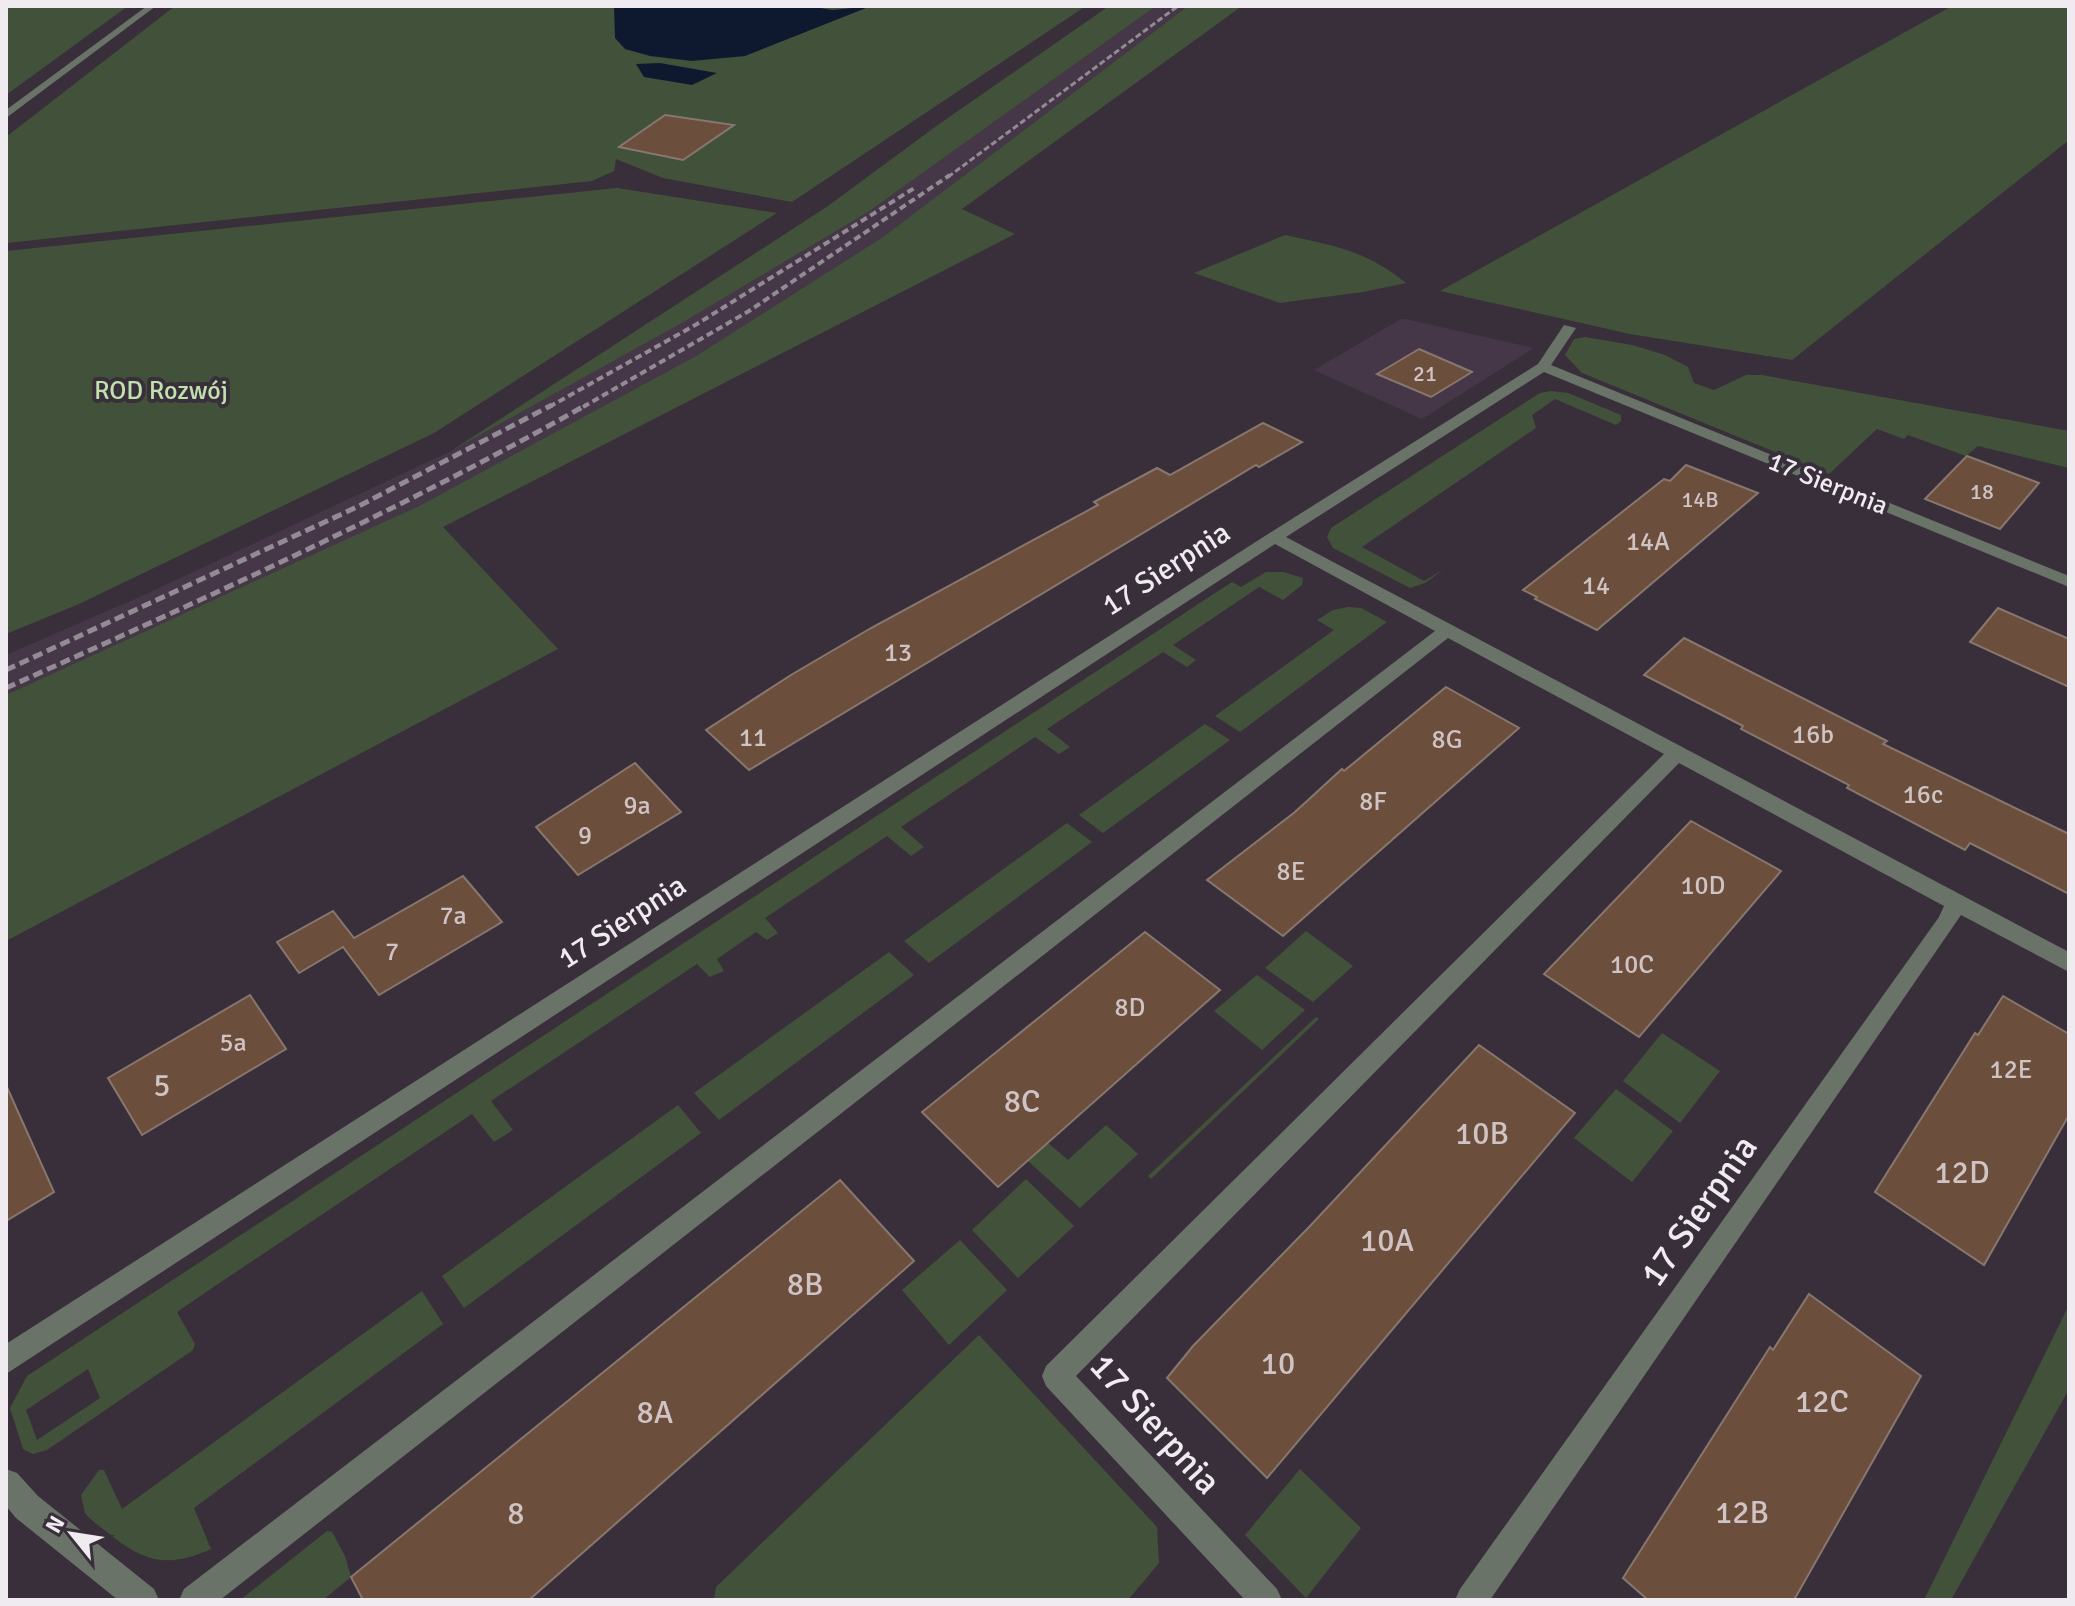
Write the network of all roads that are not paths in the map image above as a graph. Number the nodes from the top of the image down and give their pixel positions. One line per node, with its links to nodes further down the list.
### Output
1 (152, 6): 2 (street)
2 (6, 115)
3 (1569, 328): 4 (street, 17 Sierpnia)
4 (1543, 367): 5 (street, 17 Sierpnia); 6 (street, 17 Sierpnia)
5 (1274, 537): 7 (street, 17 Sierpnia); 11 (street, 17 Sierpnia)
6 (2069, 582)
7 (1446, 631): 8 (street, 17 Sierpnia); 14 (street)
8 (1675, 755): 9 (street, 17 Sierpnia); 15 (street, 17 Sierpnia)
9 (1956, 902): 10 (street, 17 Sierpnia); 16 (street, 17 Sierpnia)
10 (2069, 963)
11 (6, 1360)
12 (6, 1484): 13 (street)
13 (143, 1600)
14 (195, 1600)
15 (1266, 1600)
16 (1471, 1600)

